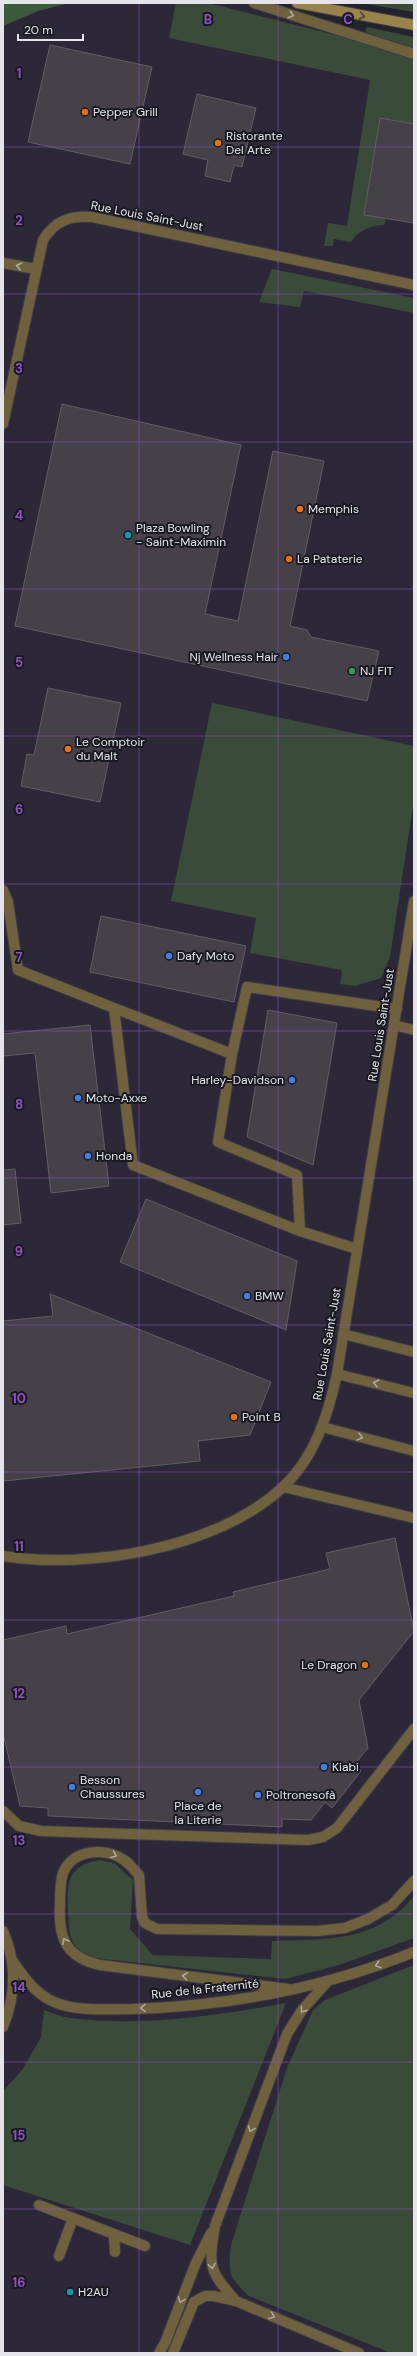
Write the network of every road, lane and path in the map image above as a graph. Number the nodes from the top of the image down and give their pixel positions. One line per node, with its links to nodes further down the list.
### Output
1 (254, 3): 4 (street, one-way to 4)
2 (297, 3): 3 (main road, one-way to 3)
3 (414, 25)
4 (414, 54)
5 (3, 263): 6 (street, one-way to 5)
6 (36, 270): 7 (street, Rue Louis Saint-Just); 8 (street, Rue Louis Saint-Just)
7 (414, 285)
8 (7, 389): 9 (street, Rue Louis Saint-Just)
9 (3, 424)
10 (3, 890): 13 (street)
11 (414, 901): 12 (street, Rue Louis Saint-Just)
12 (412, 929): 14 (street, Rue Louis Saint-Just)
13 (114, 1008): 17 (street); 18 (street)
14 (397, 1008): 15 (street, Rue Louis Saint-Just); 17 (street)
15 (394, 1025): 16 (street); 19 (street, Rue Louis Saint-Just)
16 (414, 1030)
17 (232, 1054): 18 (street)
18 (300, 1231): 19 (street)
19 (357, 1249): 20 (street, Rue Louis Saint-Just)
20 (343, 1334): 21 (street); 22 (street, Rue Louis Saint-Just)
21 (414, 1352)
22 (337, 1374): 23 (street, one-way to 22); 24 (street, Rue Louis Saint-Just)
23 (414, 1393)
24 (322, 1427): 25 (street, one-way to 25); 26 (street, Rue Louis Saint-Just)
25 (414, 1451)
26 (283, 1487): 27 (street); 28 (street, Rue Louis Saint-Just)
27 (414, 1519)
28 (3, 1556)
29 (414, 1729): 30 (street)
30 (3, 1811)
31 (414, 1881): 36 (street, one-way to 31)
32 (3, 1931): 34 (street)
33 (414, 1952): 35 (street, Rue de la Fraternité, one-way to 35)
34 (12, 1960): 36 (street, Rue de la Fraternité, one-way to 34); 37 (street)
35 (328, 1981): 36 (street, Rue de la Fraternité); 40 (street, one-way to 40)
36 (293, 1990)
37 (3, 2027)
38 (39, 2205): 39 (street)
39 (73, 2218): 41 (street); 44 (street)
40 (215, 2226): 45 (street, one-way to 45); 46 (street, one-way to 46)
41 (114, 2234): 42 (street); 43 (street)
42 (145, 2246)
43 (115, 2252)
44 (59, 2256)
45 (236, 2302): 47 (street); 48 (street, one-way to 48)
46 (160, 2353)
47 (173, 2353)
48 (359, 2353)

